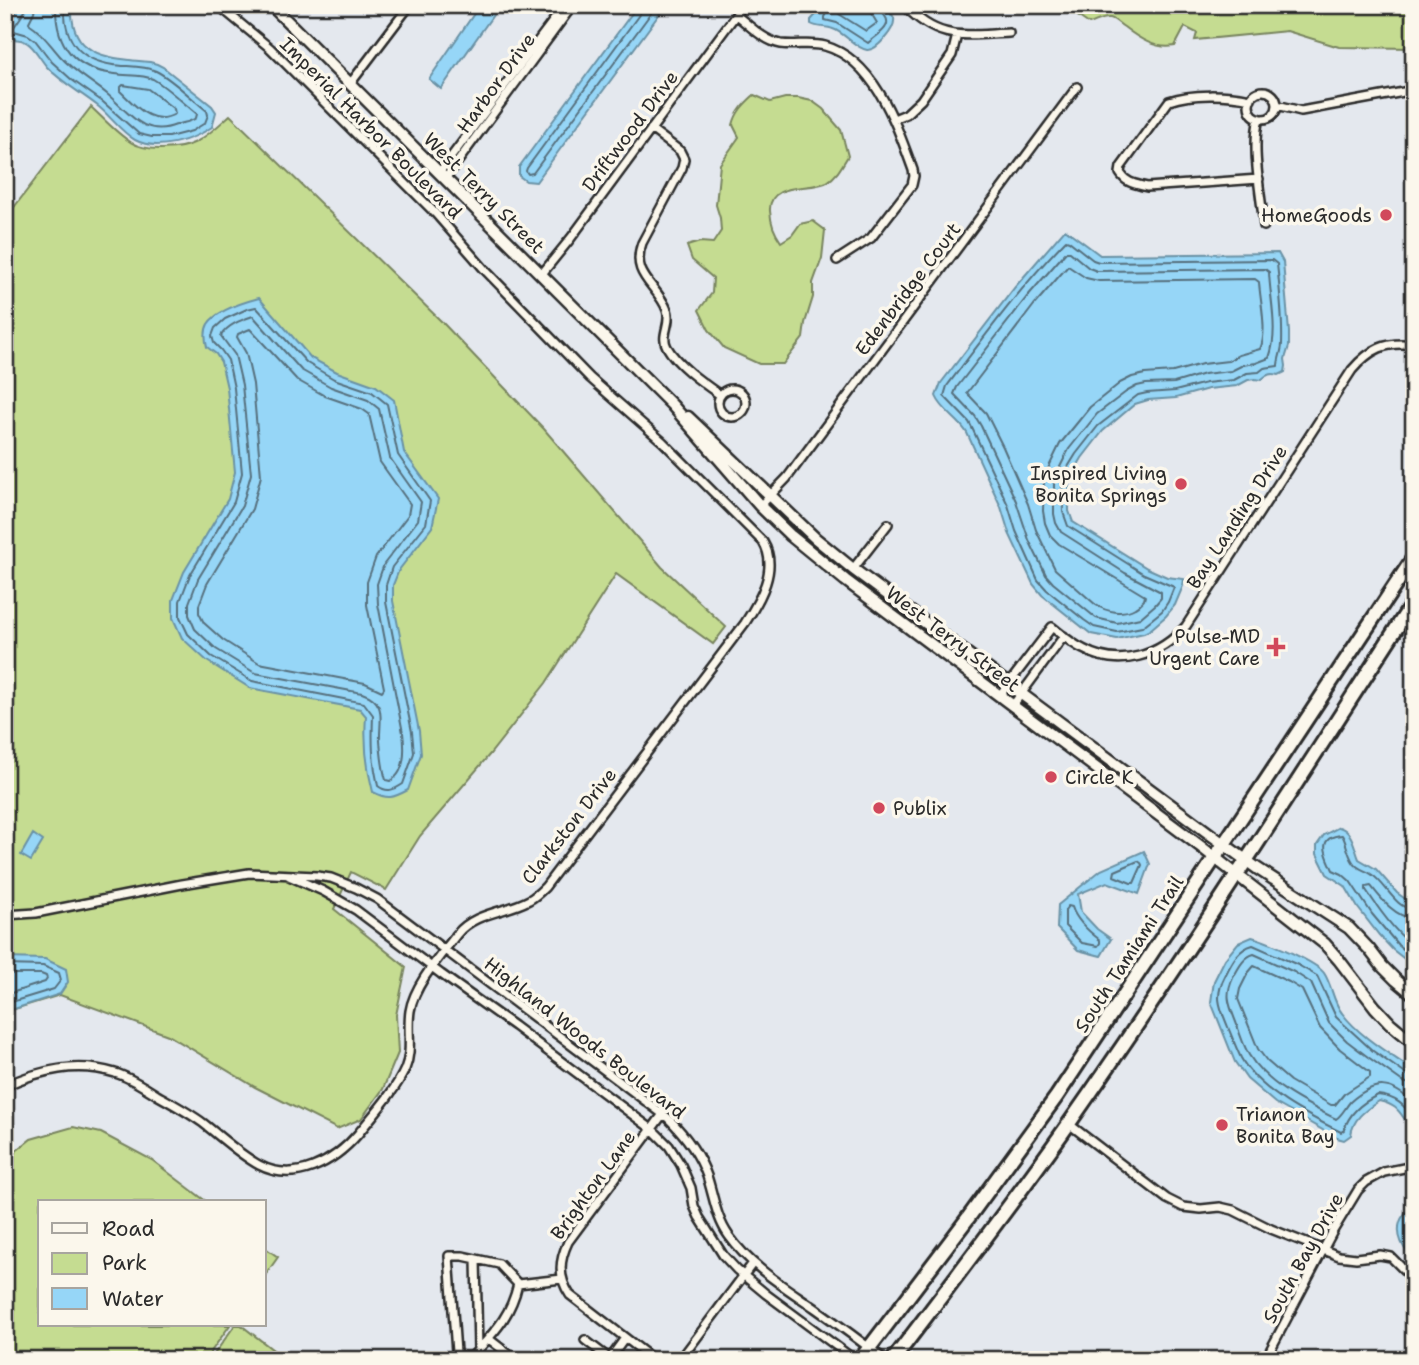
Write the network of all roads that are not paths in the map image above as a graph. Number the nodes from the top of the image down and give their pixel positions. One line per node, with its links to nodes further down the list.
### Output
1 (218, 5): 25 (street, Imperial Harbor Boulevard)
2 (271, 5): 11 (street, West Terry Street)
3 (410, 5): 11 (street)
4 (565, 5): 19 (street, Harbor Drive)
5 (573, 5): 19 (street, Harbor Drive)
6 (743, 5): 8 (street, Driftwood Drive)
7 (904, 5): 10 (street)
8 (736, 15): 17 (street); 18 (street, Driftwood Drive)
9 (1009, 33): 10 (street)
10 (957, 35): 17 (street)
11 (350, 84): 19 (street, West Terry Street)
12 (1077, 87): 28 (street, Edenbridge Court)
13 (1414, 92): 15 (street)
14 (1251, 99): 15 (street); 16 (street); 20 (street)
15 (1277, 105): 16 (street)
16 (1259, 118): 20 (street)
17 (894, 119): 22 (street)
18 (651, 129): 23 (street, Driftwood Drive); 26 (street)
19 (442, 176): 23 (street, West Terry Street)
20 (1259, 179): 21 (street)
21 (1264, 226)
22 (837, 260)
23 (541, 275): 27 (street, West Terry Street)
24 (1414, 345): 34 (street, Bay Landing Drive)
25 (570, 357): 45 (street, Clarkston Drive)
26 (720, 395)
27 (672, 405): 28 (street, West Terry Street); 29 (street, West Terry Street)
28 (770, 496): 29 (street, Edenbridge Court); 32 (street, West Terry Street)
29 (760, 506): 37 (street, West Terry Street)
30 (888, 524): 32 (street)
31 (1414, 557): 39 (main road, South Tamiami Trail)
32 (853, 569): 35 (street, West Terry Street)
33 (1414, 601): 41 (main road)
34 (1064, 636): 35 (street, Bay Landing Drive); 36 (street)
35 (1009, 683): 36 (street, West Terry Street); 37 (street, Bay Landing Drive)
36 (1022, 693): 38 (street); 39 (street, West Terry Street)
37 (1000, 695): 38 (street, West Terry Street)
38 (1013, 705): 40 (street, West Terry Street)
39 (1224, 844): 40 (main road, South Tamiami Trail); 41 (street, West Terry Street)
40 (1215, 858): 43 (street, West Terry Street); 64 (main road, South Tamiami Trail)
41 (1246, 860): 43 (main road); 47 (street, West Terry Street)
42 (285, 874): 44 (street, Highland Woods Boulevard); 45 (street, Highland Woods Boulevard); 46 (street, Highland Woods Boulevard)
43 (1236, 875): 48 (street, West Terry Street); 51 (main road)
44 (5, 915)
45 (445, 951): 46 (street, Clarkston Drive); 50 (street, Highland Woods Boulevard)
46 (432, 967): 49 (street, Clarkston Drive); 52 (street, Highland Woods Boulevard)
47 (1414, 995)
48 (1414, 1043)
49 (5, 1086)
50 (663, 1114): 52 (street, Brighton Lane); 56 (street, Highland Woods Boulevard)
51 (1069, 1124): 54 (street); 73 (main road)
52 (653, 1130): 57 (street, Highland Woods Boulevard); 58 (street, Brighton Lane)
53 (1414, 1166): 54 (street, South Bay Drive)
54 (1324, 1250): 59 (street); 74 (street, South Bay Drive)
55 (476, 1259): 60 (street); 65 (street); 67 (street)
56 (753, 1263): 57 (street); 64 (street, Highland Woods Boulevard)
57 (744, 1276): 70 (street); 71 (street, Highland Woods Boulevard)
58 (562, 1279): 60 (street); 61 (street)
59 (1413, 1279)
60 (517, 1284): 62 (street)
61 (625, 1338): 66 (street); 69 (street)
62 (489, 1339): 65 (street); 68 (street)
63 (585, 1340): 66 (street)
64 (869, 1348): 71 (main road, South Tamiami Trail); 72 (street)
65 (478, 1350): 67 (street)
66 (609, 1359)
67 (467, 1360)
68 (516, 1360)
69 (654, 1360)
70 (680, 1360)
71 (857, 1360)
72 (885, 1360)
73 (893, 1360)
74 (1265, 1360)

